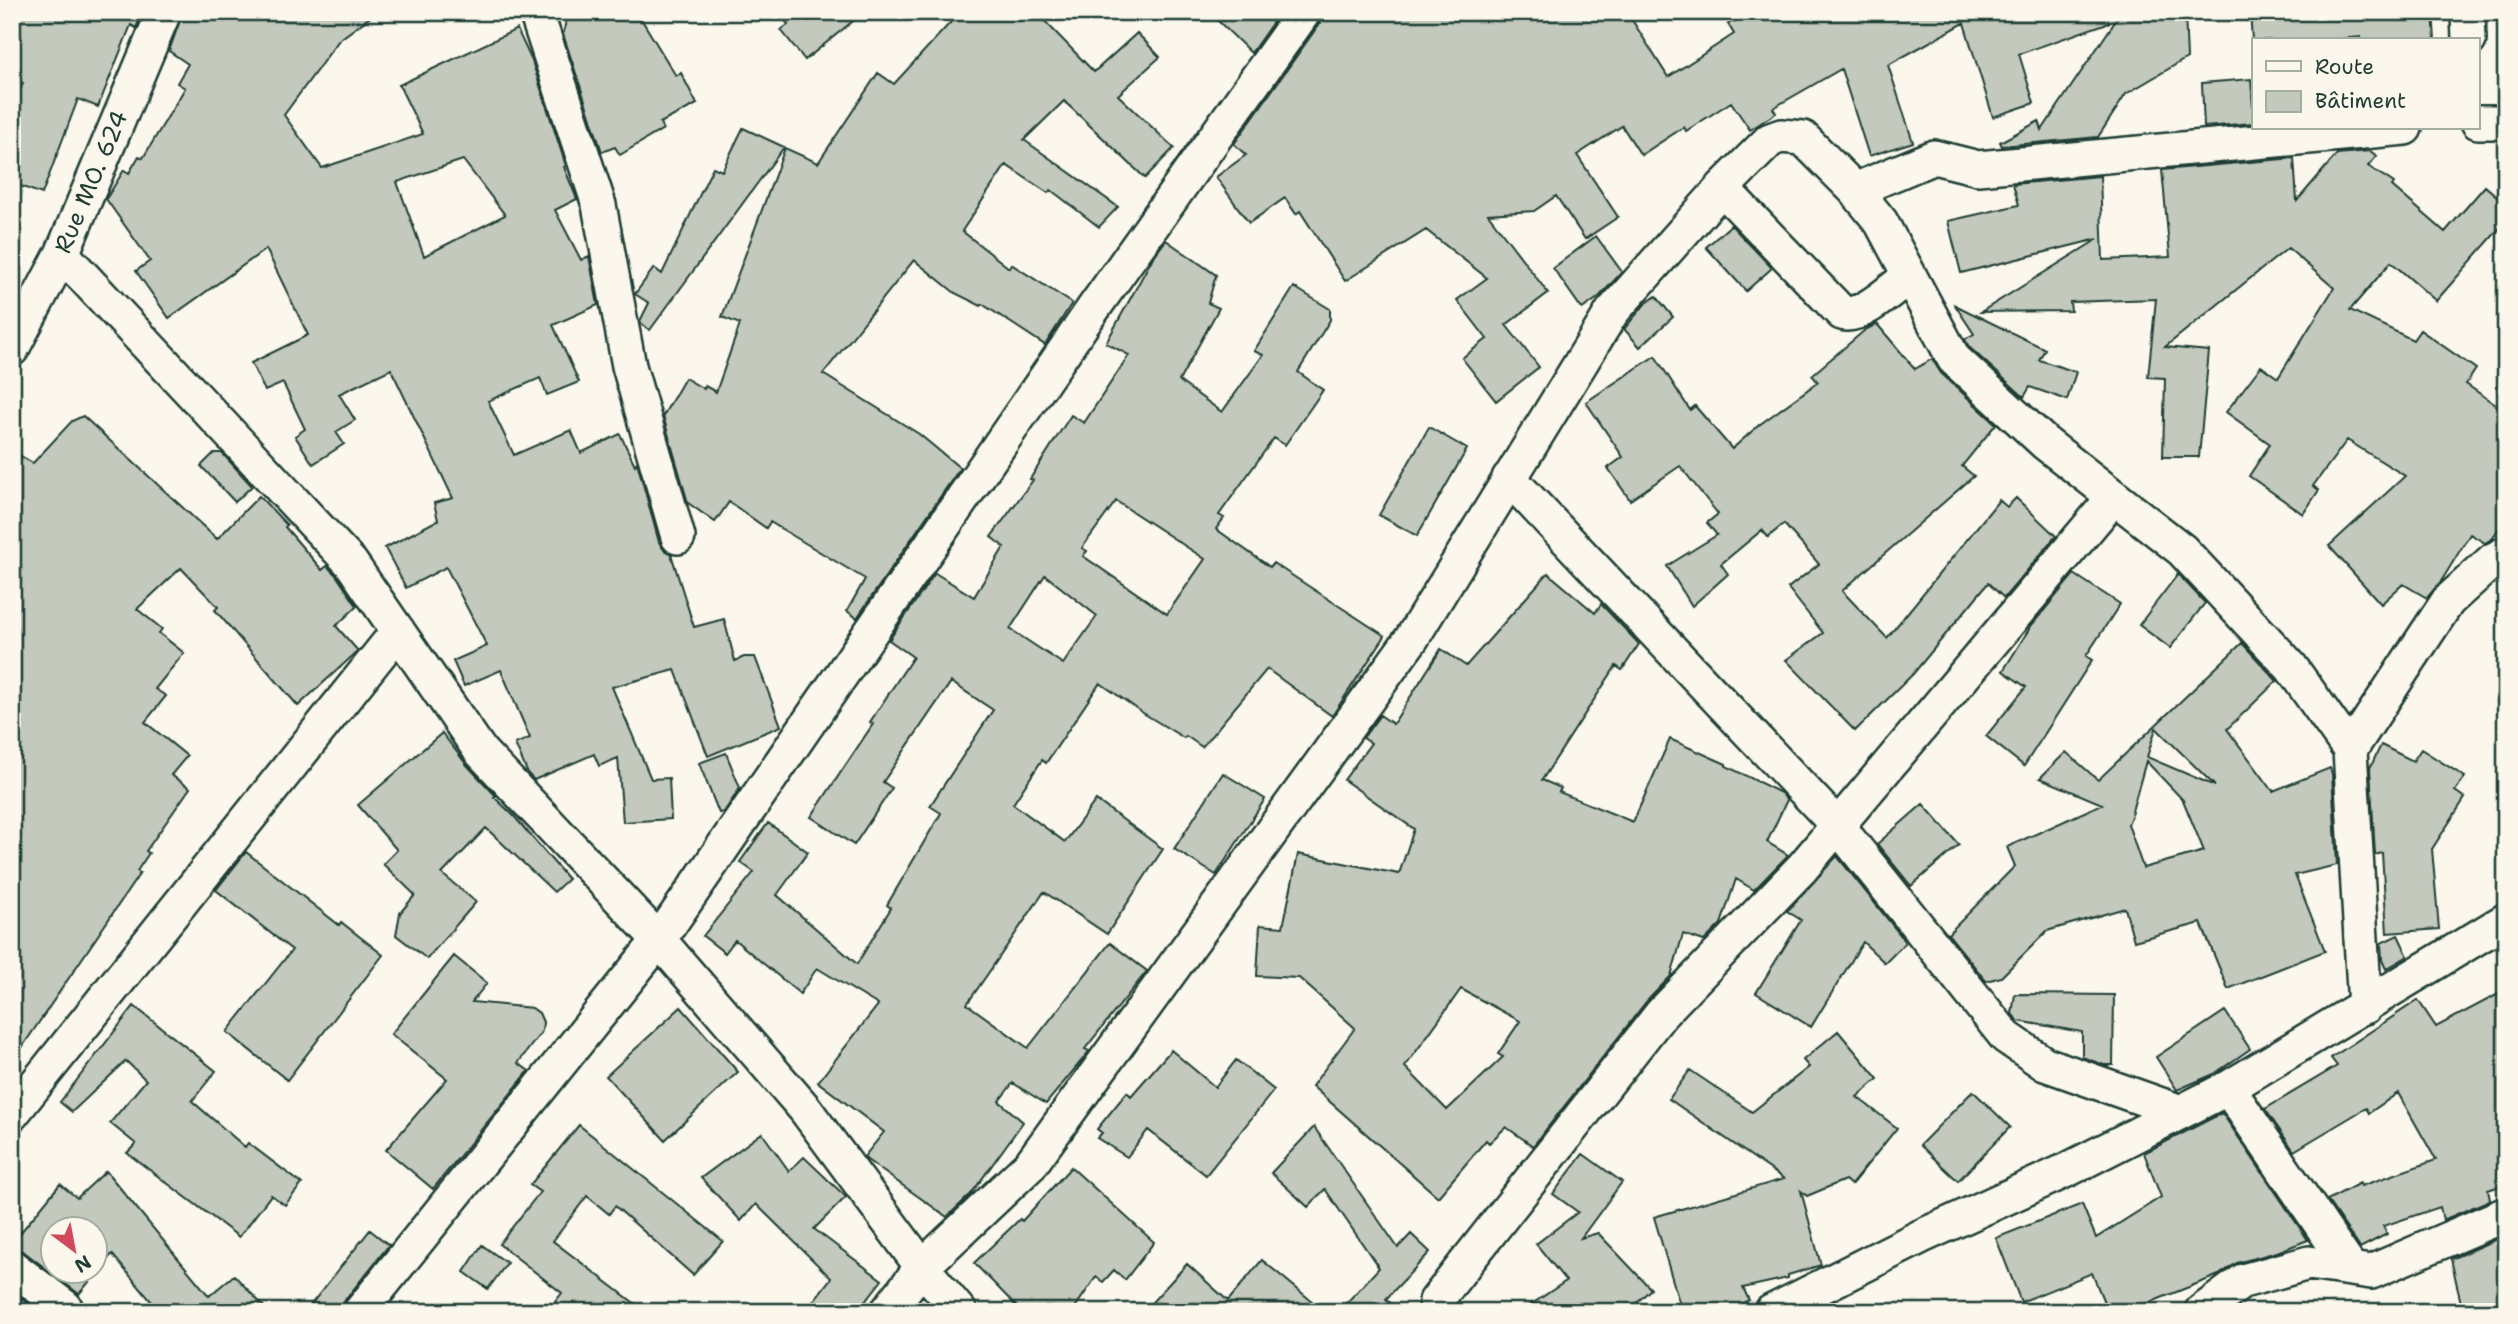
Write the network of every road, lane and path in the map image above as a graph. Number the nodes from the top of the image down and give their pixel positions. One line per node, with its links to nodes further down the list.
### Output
1 (164, 12): 11 (street, Rue MO. 624)
2 (536, 12): 16 (street)
3 (1304, 12): 22 (street)
4 (2468, 12): 5 (street)
5 (2469, 38)
6 (2480, 122): 7 (street)
7 (2506, 122)
8 (2384, 130): 10 (street)
9 (1722, 188): 10 (street); 12 (street); 14 (street)
10 (1855, 190): 12 (street)
11 (62, 254): 13 (street, Rue MO. 624); 18 (street)
12 (1909, 276): 15 (street)
13 (12, 349)
14 (1509, 478): 20 (street); 29 (street)
15 (2114, 497): 19 (street); 20 (street)
16 (678, 537)
17 (2506, 553): 19 (street)
18 (398, 631): 22 (street); 26 (street)
19 (2350, 750): 23 (street)
20 (1837, 825): 25 (street); 31 (street)
21 (2506, 920): 23 (street)
22 (659, 940): 29 (street); 33 (street)
23 (2365, 1007): 24 (street)
24 (2228, 1088): 25 (street); 30 (street)
25 (2181, 1112): 36 (street)
26 (12, 1114)
27 (2506, 1214): 30 (street)
28 (12, 1267): 32 (street)
29 (922, 1268): 34 (street); 35 (street)
30 (2351, 1269): 37 (street)
31 (1436, 1301)
32 (65, 1307)
33 (359, 1312)
34 (887, 1312)
35 (960, 1312)
36 (1771, 1312)
37 (2201, 1312)

